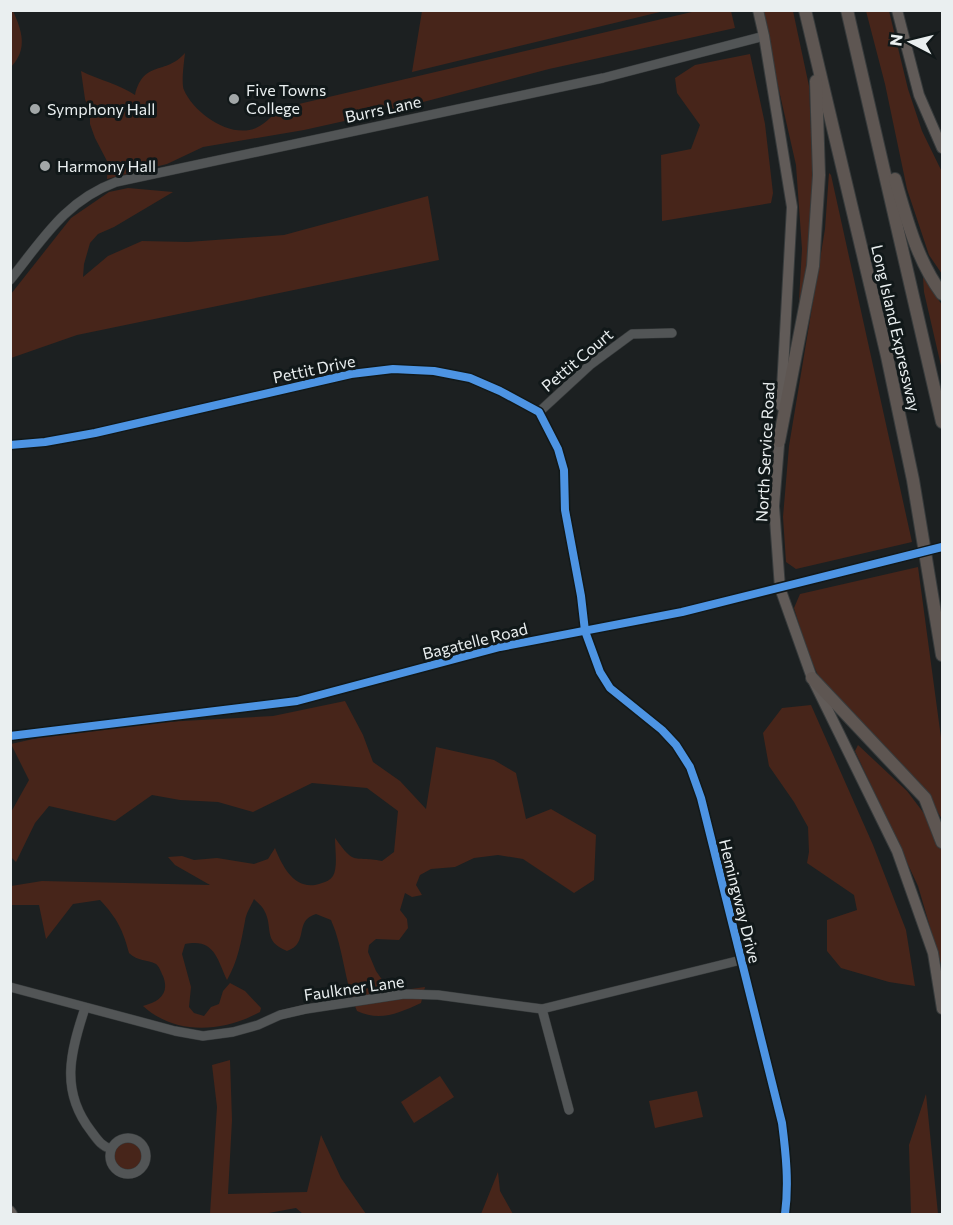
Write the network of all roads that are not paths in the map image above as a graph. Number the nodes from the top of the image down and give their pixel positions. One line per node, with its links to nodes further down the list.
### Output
1 (758, 10): 5 (main road, North Service Road)
2 (805, 10): 7 (highway, Long Island Expressway)
3 (848, 10): 6 (highway, Long Island Expressway)
4 (897, 10): 8 (main road)
5 (764, 36): 9 (street, Burrs Lane); 14 (main road, North Service Road)
6 (854, 40): 10 (highway); 13 (highway, Long Island Expressway)
7 (814, 50): 14 (highway); 19 (highway, Long Island Expressway)
8 (942, 148)
9 (10, 280)
10 (942, 294)
11 (672, 333): 12 (street, Pettit Court)
12 (539, 412): 15 (street, Pettit Drive); 18 (street)
13 (942, 422)
14 (779, 441): 17 (main road, North Service Road)
15 (10, 445)
16 (942, 547): 17 (street, Bagatelle Road, bridge)
17 (780, 588): 18 (street, Bagatelle Road); 20 (main road, North Service Road)
18 (585, 630): 21 (street, Bagatelle Road); 23 (street, Hemingway Drive)
19 (942, 655)
20 (812, 678): 22 (highway); 27 (main road, North Service Road)
21 (10, 736)
22 (942, 842)
23 (741, 960): 26 (street, Faulkner Lane); 30 (street, Hemingway Drive)
24 (10, 987): 25 (street, Faulkner Lane)
25 (85, 1008): 26 (street, Faulkner Lane); 29 (street)
26 (542, 1008): 28 (street)
27 (942, 1009)
28 (568, 1110)
29 (111, 1149): 29 (street)
30 (785, 1215)

